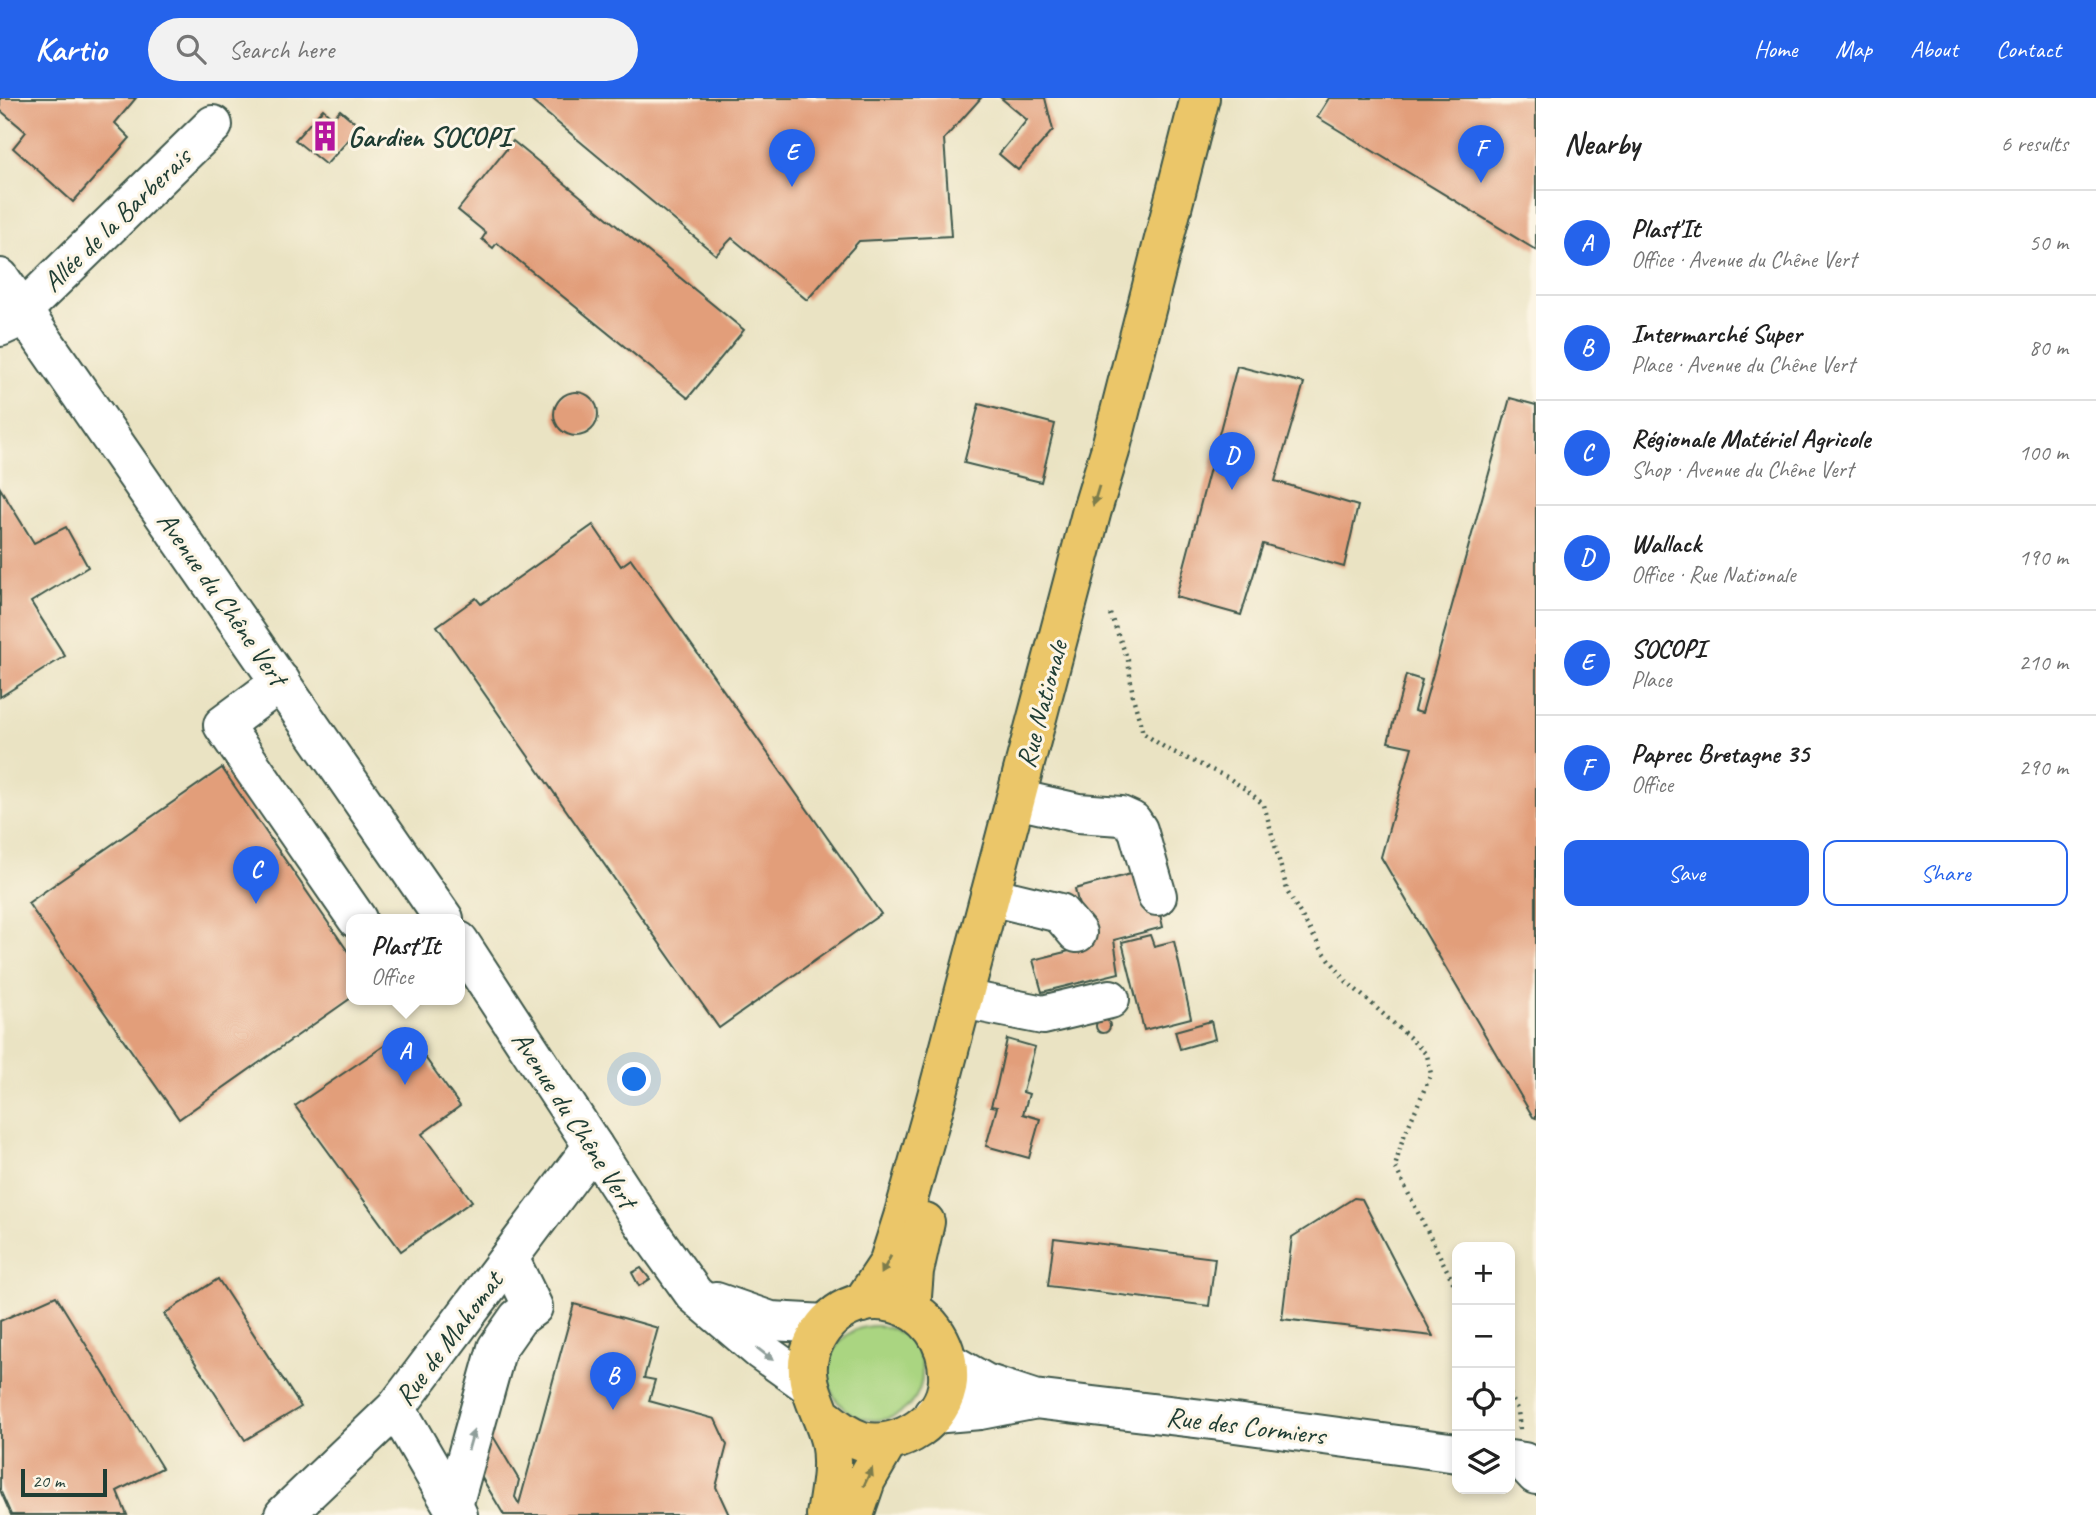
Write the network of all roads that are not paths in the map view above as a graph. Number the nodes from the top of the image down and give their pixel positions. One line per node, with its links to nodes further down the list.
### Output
1 (1200, 98): 7 (main road, Rue Nationale, one-way to 7)
2 (1223, 98): 7 (main road, Rue Nationale)
3 (213, 125): 5 (street, Allée de la Barberais)
4 (0, 278): 5 (street, Avenue du Chêne Vert)
5 (13, 321): 6 (street, Avenue du Chêne Vert)
6 (281, 682): 10 (street); 11 (street, Avenue du Chêne Vert)
7 (1027, 802): 8 (street); 9 (main road, Rue Nationale)
8 (1157, 896)
9 (1000, 899): 12 (street); 15 (main road, Rue Nationale)
10 (354, 914)
11 (441, 914)
12 (1077, 933)
13 (465, 951): 17 (street, Avenue du Chêne Vert)
14 (1110, 999): 15 (street)
15 (972, 1001): 16 (main road, Rue Nationale)
16 (943, 1109): 20 (main road, Rue Nationale, one-way to 20); 21 (main road, Rue Nationale)
17 (593, 1146): 18 (street, Rue de Mahomat); 19 (street, Avenue du Chêne Vert)
18 (509, 1258): 26 (street, Rue de Mahomat); 32 (street, one-way to 18)
19 (694, 1294): 22 (street); 25 (street, Avenue du Chêne Vert, one-way to 25)
20 (862, 1303): 21 (main road); 22 (main road)
21 (911, 1309): 23 (main road)
22 (826, 1324): 25 (main road)
23 (948, 1362): 24 (street, Rue des Cormiers); 27 (main road)
24 (1034, 1399): 27 (street, Rue des Cormiers); 29 (street, Rue des Cormiers)
25 (816, 1401): 28 (main road); 34 (main road)
26 (396, 1408): 32 (street); 33 (street, Rue de Mahomat)
27 (933, 1414): 28 (main road)
28 (888, 1442): 35 (main road, one-way to 28)
29 (1452, 1452)
30 (1515, 1461): 31 (street)
31 (1536, 1475)
32 (455, 1511)
33 (284, 1515)
34 (826, 1515)
35 (854, 1515)

